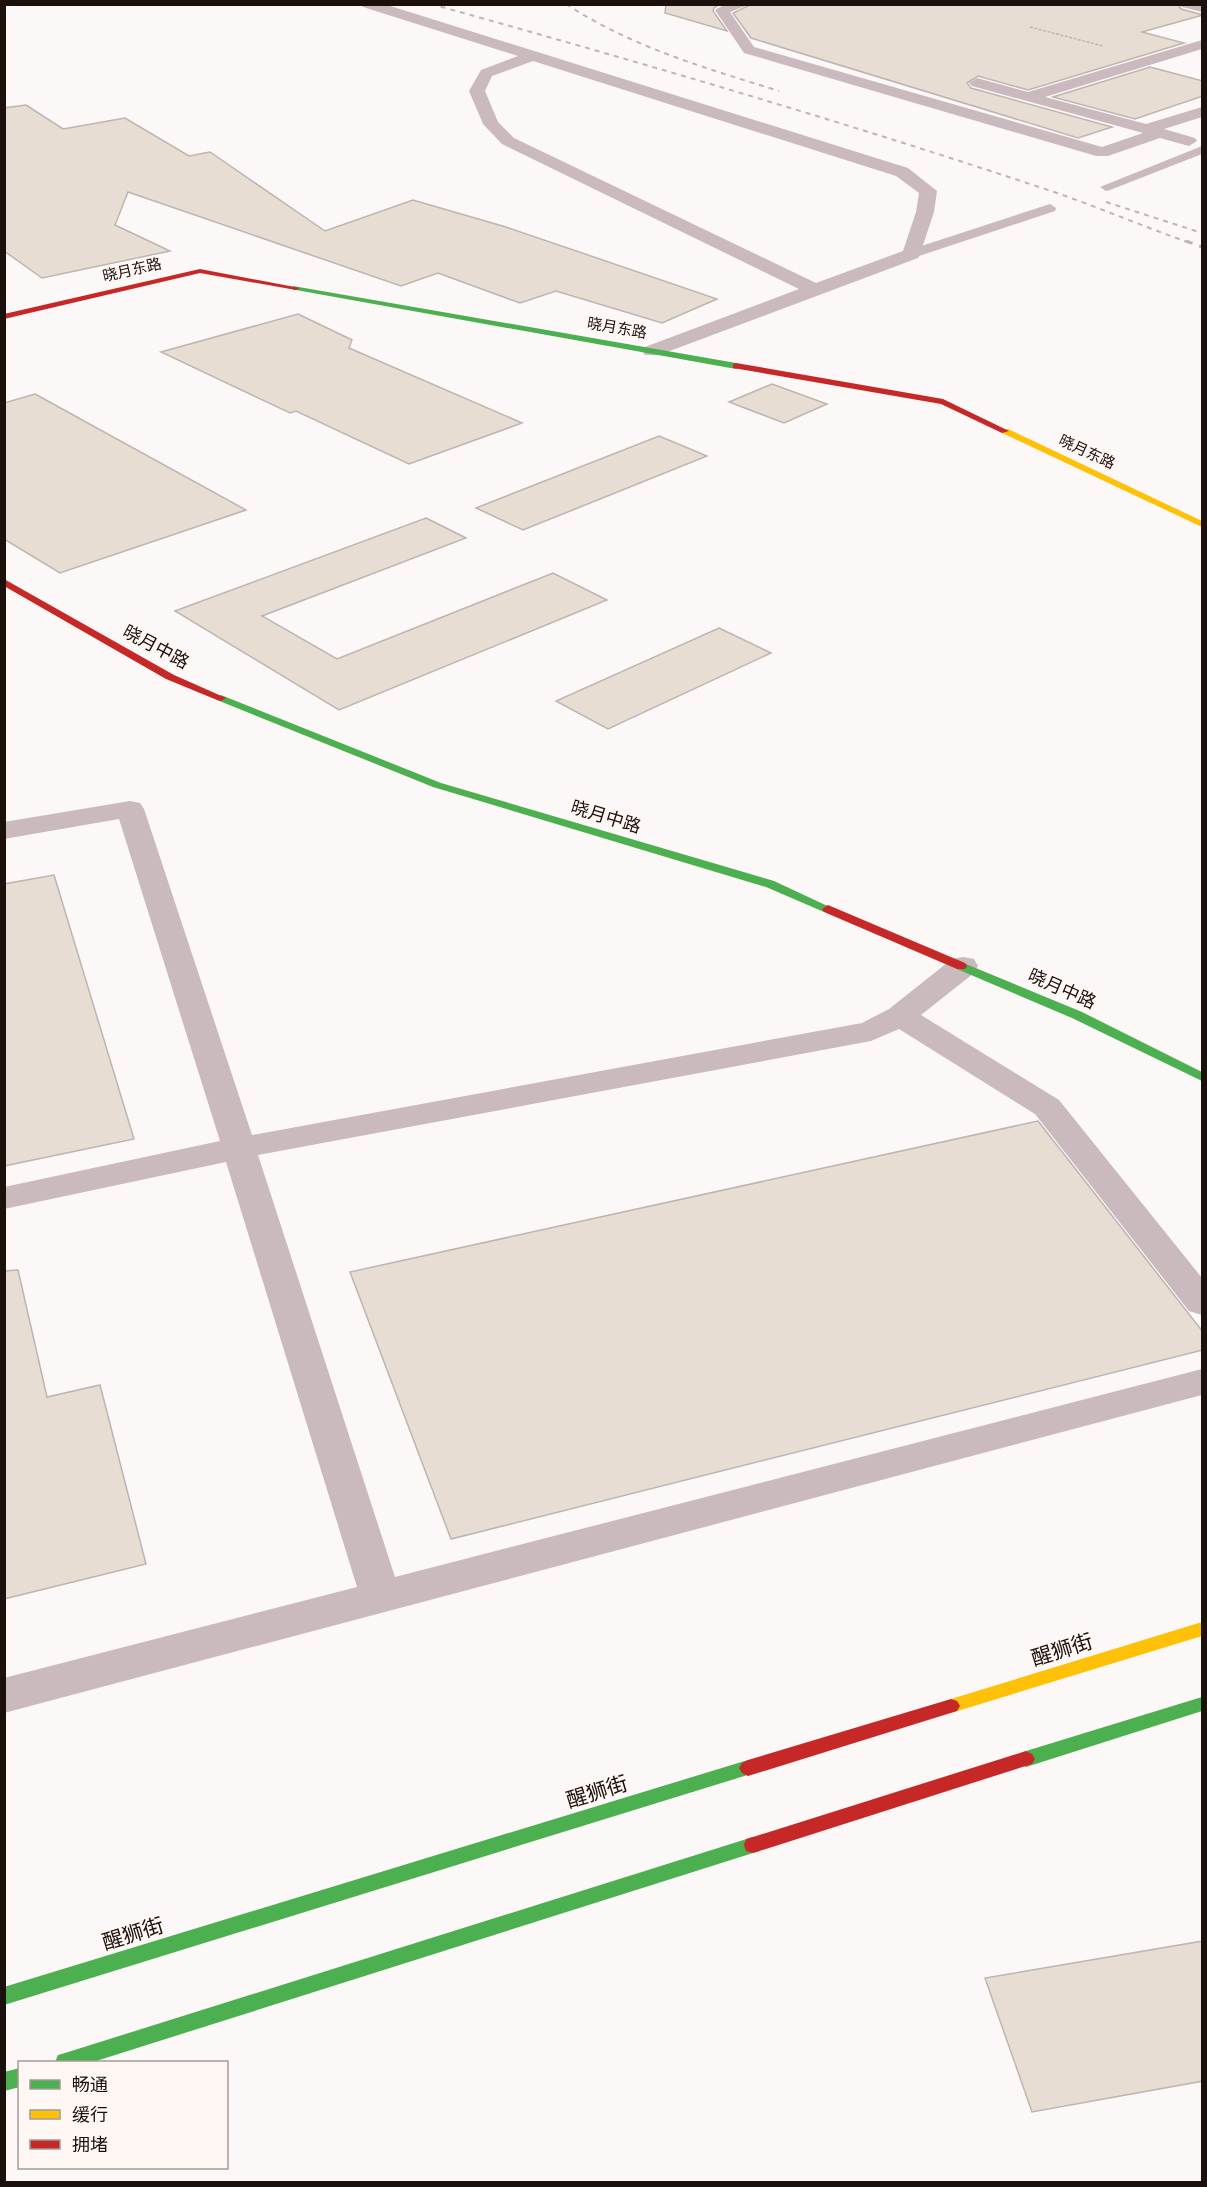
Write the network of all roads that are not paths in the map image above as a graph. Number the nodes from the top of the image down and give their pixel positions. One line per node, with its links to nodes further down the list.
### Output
1 (368, 4): 6 (street)
2 (743, 4): 10 (street)
3 (1187, 4): 4 (street)
4 (1203, 8)
5 (1203, 44): 8 (street)
6 (532, 56): 14 (street); 15 (street)
7 (976, 83): 8 (street)
8 (1028, 97): 10 (street)
9 (1203, 112): 10 (street)
10 (1154, 131): 11 (street)
11 (1196, 146): 12 (lane)
12 (1106, 187)
13 (1050, 208): 14 (lane)
14 (911, 254): 15 (street)
15 (816, 290): 17 (street)
16 (4, 317): 17 (street, 晓月东路)
17 (652, 351): 18 (street, 晓月东路)
18 (1203, 524)
19 (4, 582): 21 (street, 晓月中路)
20 (4, 831): 24 (street)
21 (963, 966): 22 (street); 23 (street, 晓月中路)
22 (900, 1016): 24 (street); 26 (street)
23 (1203, 1077)
24 (239, 1148): 25 (street); 28 (street)
25 (4, 1198)
26 (1203, 1302)
27 (1203, 1382): 28 (street)
28 (381, 1597): 30 (street)
29 (1203, 1629): 32 (street, 醒狮街)
30 (4, 1695)
31 (1203, 1704): 33 (street)
32 (4, 1996)
33 (68, 2061)

